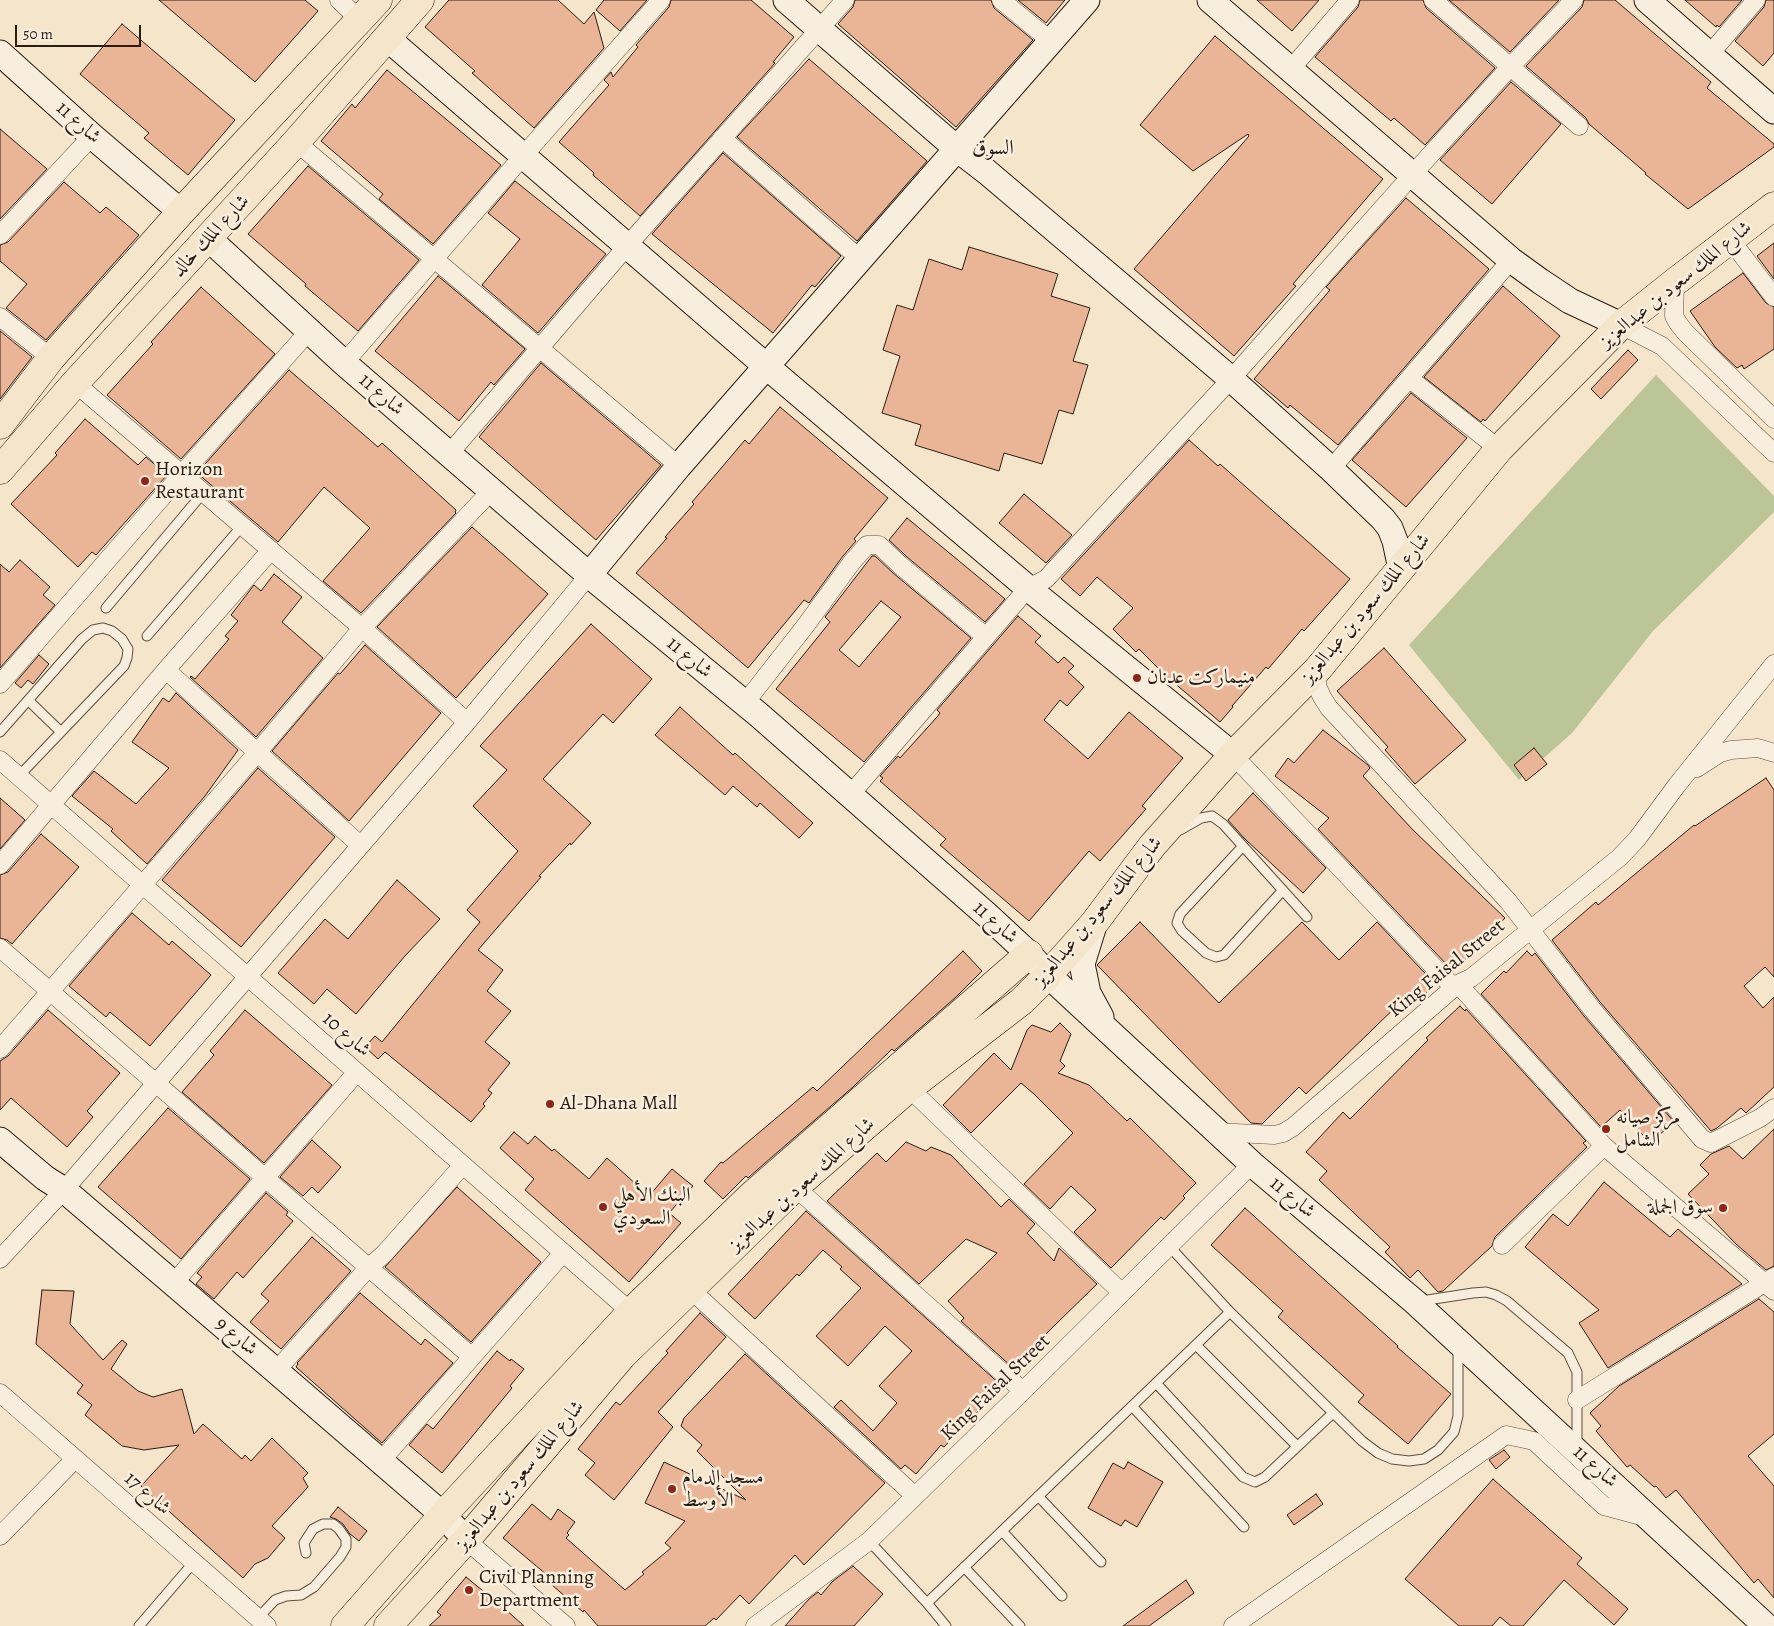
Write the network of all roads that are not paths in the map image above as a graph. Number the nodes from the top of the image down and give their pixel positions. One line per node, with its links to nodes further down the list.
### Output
1 (339, 0): 15 (street)
2 (378, 0): 15 (main road, شارع الملك خالد)
3 (420, 0): 17 (main road, شارع الملك خالد)
4 (661, 0): 29 (street)
5 (786, 0): 16 (street)
6 (844, 0): 16 (street)
7 (1001, 0): 18 (street)
8 (1087, 0): 18 (street)
9 (1350, 0): 22 (street)
10 (1433, 0): 21 (street)
11 (1574, 0): 21 (street)
12 (1647, 0): 20 (street)
13 (1756, 0): 20 (street)
14 (1215, 1): 22 (street)
15 (360, 20): 32 (main road, شارع الملك خالد)
16 (820, 29): 26 (street); 28 (street)
17 (387, 38): 27 (main road, شارع الملك خالد); 29 (street)
18 (1052, 42): 28 (street)
19 (0, 53): 25 (street, شارع 11)
20 (1709, 54): 23 (street)
21 (1510, 67): 24 (street); 30 (street)
22 (1290, 70): 30 (street)
23 (1774, 111)
24 (1579, 126)
25 (92, 136): 32 (street, شارع 11); 33 (street)
26 (722, 138): 36 (street); 38 (street)
27 (296, 142): 34 (main road, شارع الملك خالد); 37 (street)
28 (956, 148): 38 (street); 49 (street)
29 (523, 156): 36 (street); 37 (street)
30 (1412, 175): 39 (street); 49 (street)
31 (1774, 206): 35 (main road, شارع الملك سعود بن عبدالعزيز)
32 (181, 212): 34 (main road); 46 (main road, شارع الملك خالد)
33 (0, 235)
34 (208, 238): 44 (street, شارع 11); 51 (main road, شارع الملك خالد)
35 (1730, 239): 40 (main road, شارع الملك سعود بن عبدالعزيز); 41 (street)
36 (627, 246): 45 (street); 48 (street)
37 (434, 258): 45 (street); 47 (street)
38 (860, 259): 48 (street)
39 (1512, 260): 43 (street); 50 (street)
40 (1675, 282): 43 (main road, شارع الملك سعود بن عبدالعزيز); 52 (street)
41 (1774, 297)
42 (0, 318): 46 (street)
43 (1621, 325): 54 (main road, شارع الملك سعود بن عبدالعزيز); 56 (street)
44 (309, 331): 47 (street, شارع 11); 60 (street)
45 (540, 348): 55 (street); 57 (street)
46 (50, 358): 53 (main road, شارع الملك خالد)
47 (344, 363): 55 (street, شارع 11)
48 (766, 366): 57 (street); 67 (street)
49 (1232, 379): 58 (street); 67 (street)
50 (1410, 379): 54 (street); 58 (street)
51 (75, 383): 59 (main road, شارع الملك خالد); 60 (street)
52 (1774, 419)
53 (0, 426)
54 (1499, 449): 65 (main road, شارع الملك سعود بن عبدالعزيز)
55 (449, 454): 61 (street, شارع 11)
56 (1774, 454)
57 (679, 466): 66 (street)
58 (1332, 469): 65 (street)
59 (0, 470)
60 (182, 474): 62 (street); 75 (street)
61 (491, 491): 66 (street, شارع 11); 69 (street)
62 (203, 492): 63 (street); 68 (lane)
63 (242, 526): 64 (street); 70 (lane)
64 (271, 550): 69 (street); 74 (street)
65 (1401, 569): 73 (main road, شارع الملك سعود بن عبدالعزيز)
66 (589, 575): 77 (street, شارع 11); 78 (street)
67 (1028, 588): 71 (street); 83 (street)
68 (106, 608)
69 (362, 628): 78 (street); 81 (street)
70 (146, 636)
71 (986, 637): 77 (street); 87 (street)
72 (1774, 664): 86 (street)
73 (1318, 669): 83 (main road, شارع الملك سعود بن عبدالعزيز); 97 (street)
74 (166, 670): 81 (street); 88 (street)
75 (0, 684)
76 (29, 701): 79 (lane); 80 (lane); 80 (lane)
77 (745, 704): 87 (street, شارع 11)
78 (467, 722): 89 (street)
79 (0, 732)
80 (61, 732): 85 (lane)
81 (257, 753): 89 (street); 93 (street)
82 (1774, 753): 86 (street)
83 (1233, 755): 90 (main road, شارع الملك سعود بن عبدالعزيز); 102 (street)
84 (0, 760): 85 (street, شارع 10)
85 (18, 777): 88 (street, شارع 10)
86 (1677, 785): 97 (street, King Faisal Street)
87 (850, 795): 99 (street, شارع 11)
88 (51, 805): 92 (street); 93 (street, شارع 10)
89 (360, 845): 101 (street)
90 (1152, 846): 91 (lane); 96 (main road, شارع الملك سعود بن عبدالعزيز)
91 (1243, 846): 94 (lane); 94 (lane)
92 (0, 865)
93 (142, 885): 101 (street, شارع 10); 103 (street)
94 (1284, 890): 95 (lane)
95 (1308, 917)
96 (1095, 922): 100 (main road, شارع الملك سعود بن عبدالعزيز); 104 (street)
97 (1530, 929): 102 (street, King Faisal Street); 109 (street)
98 (0, 948): 103 (street)
99 (1029, 954): 100 (street, شارع 11); 128 (main road, شارع الملك سعود بن عبدالعزيز)
100 (1048, 975): 104 (street, شارع 11); 108 (main road, شارع الملك سعود بن عبدالعزيز)
101 (247, 976): 106 (street, شارع 10); 107 (street)
102 (1456, 986): 110 (street, King Faisal Street); 112 (street)
103 (49, 992): 105 (street); 107 (street)
104 (1108, 1030): 110 (street, شارع 11)
105 (0, 1049)
106 (356, 1072): 114 (street, شارع 10); 115 (street)
107 (155, 1084): 115 (street); 117 (street)
108 (910, 1088): 116 (main road, شارع الملك سعود بن عبدالعزيز); 126 (street)
109 (1774, 1108)
110 (1216, 1132): 113 (street, شارع 11)
111 (0, 1140): 117 (street, شارع 9)
112 (1604, 1146): 118 (street); 124 (street)
113 (1252, 1164): 119 (street, King Faisal Street); 127 (street, شارع 11)
114 (462, 1165): 120 (street, شارع 10); 122 (street)
115 (264, 1178): 122 (street); 123 (street)
116 (795, 1187): 125 (main road, شارع الملك سعود بن عبدالعزيز); 136 (street)
117 (64, 1190): 121 (street); 123 (street, شارع 9)
118 (1502, 1246)
119 (1170, 1247): 126 (street, King Faisal Street); 129 (lane)
120 (564, 1253): 128 (street, شارع 10); 133 (street)
121 (0, 1259)
122 (368, 1268): 133 (street); 134 (street)
123 (173, 1284): 134 (street, شارع 9)
124 (1771, 1284): 138 (street)
125 (690, 1289): 132 (main road, شارع الملك سعود بن عبدالعزيز); 145 (street)
126 (1122, 1293): 136 (street, King Faisal Street)
127 (1415, 1302): 130 (street, شارع 11); 138 (lane)
128 (631, 1312): 132 (street); 147 (main road, شارع الملك سعود بن عبدالعزيز)
129 (1230, 1312): 131 (lane); 140 (lane)
130 (1458, 1342): 140 (lane); 142 (street, شارع 11)
131 (1196, 1345): 135 (lane); 141 (lane)
132 (622, 1356): 152 (main road, شارع الملك سعود بن عبدالعزيز)
133 (472, 1358): 144 (street)
134 (276, 1371): 144 (street, شارع 9)
135 (1156, 1383): 139 (lane); 141 (lane)
136 (1023, 1391): 145 (street, King Faisal Street)
137 (0, 1393): 143 (street, شارع 17)
138 (1577, 1400): 142 (lane)
139 (1132, 1406): 146 (lane); 149 (lane)
140 (1333, 1413): 141 (lane)
141 (1297, 1446)
142 (1577, 1452): 148 (street, شارع 11)
143 (75, 1459): 151 (street); 155 (street, شارع 17)
144 (380, 1462): 147 (street, شارع 9)
145 (915, 1496): 153 (street, King Faisal Street)
146 (1038, 1496): 150 (lane); 156 (lane)
147 (443, 1515): 152 (street, شارع 9); 162 (main road, شارع الملك سعود بن عبدالعزيز)
148 (1650, 1518): 168 (street); 169 (street, شارع 11)
149 (1244, 1527)
150 (1002, 1531): 157 (lane); 158 (lane)
151 (0, 1536)
152 (466, 1540): 163 (main road, شارع الملك سعود بن عبدالعزيز); 164 (street)
153 (869, 1541): 159 (lane); 165 (street, King Faisal Street)
154 (306, 1553): 160 (lane)
155 (194, 1562): 160 (street, شارع 17); 161 (lane)
156 (1101, 1562)
157 (964, 1567): 159 (lane); 167 (lane)
158 (1062, 1596)
159 (927, 1603): 166 (lane)
160 (263, 1622)
161 (139, 1626)
162 (345, 1626)
163 (388, 1626)
164 (566, 1626)
165 (755, 1626)
166 (946, 1626)
167 (1020, 1626)
168 (1233, 1626)
169 (1766, 1626)

